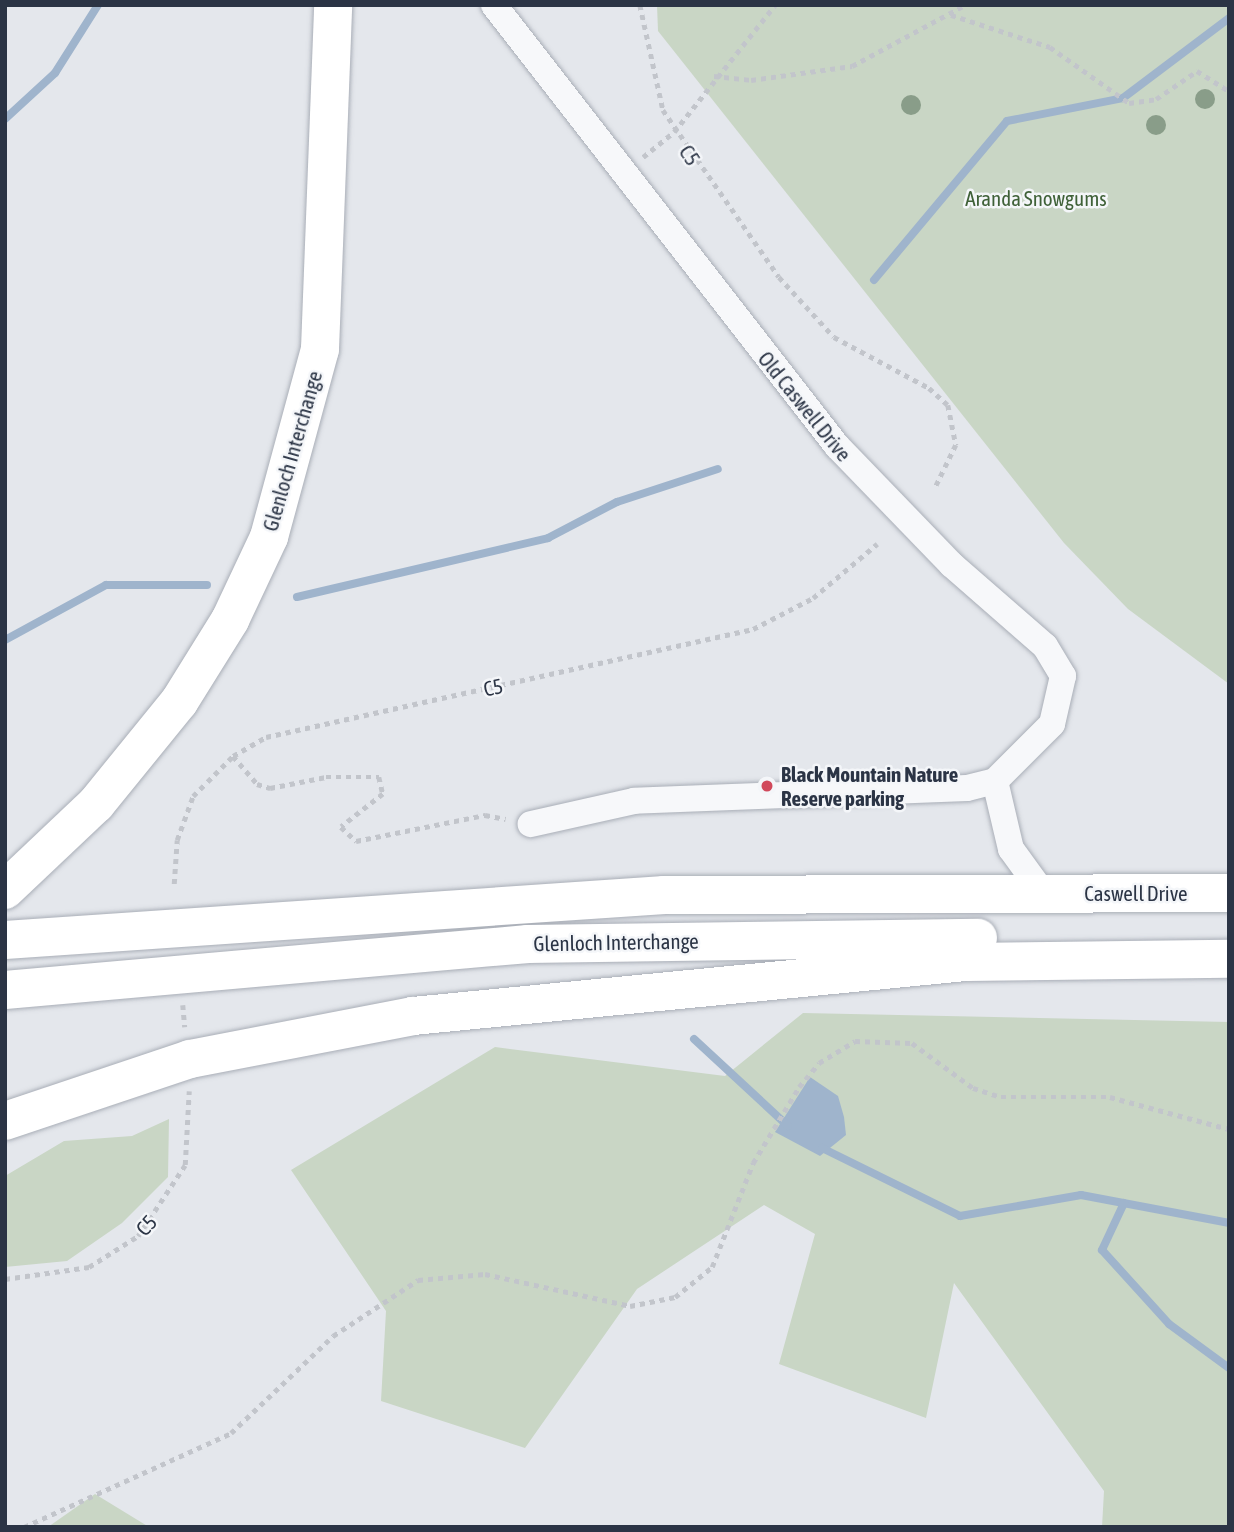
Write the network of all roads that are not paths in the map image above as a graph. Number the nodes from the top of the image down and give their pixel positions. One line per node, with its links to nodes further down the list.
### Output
1 (494, 5): 3 (street, Old Caswell Drive)
2 (333, 8): 5 (highway, Glenloch Interchange)
3 (995, 781): 4 (street); 6 (street)
4 (531, 824)
5 (5, 890)
6 (1043, 893): 7 (highway, Caswell Drive); 8 (highway, Glenloch Interchange)
7 (1229, 893)
8 (5, 940)
9 (1229, 941): 11 (highway, Glenloch Interchange)
10 (1229, 959): 12 (highway)
11 (5, 989)
12 (5, 1121)

